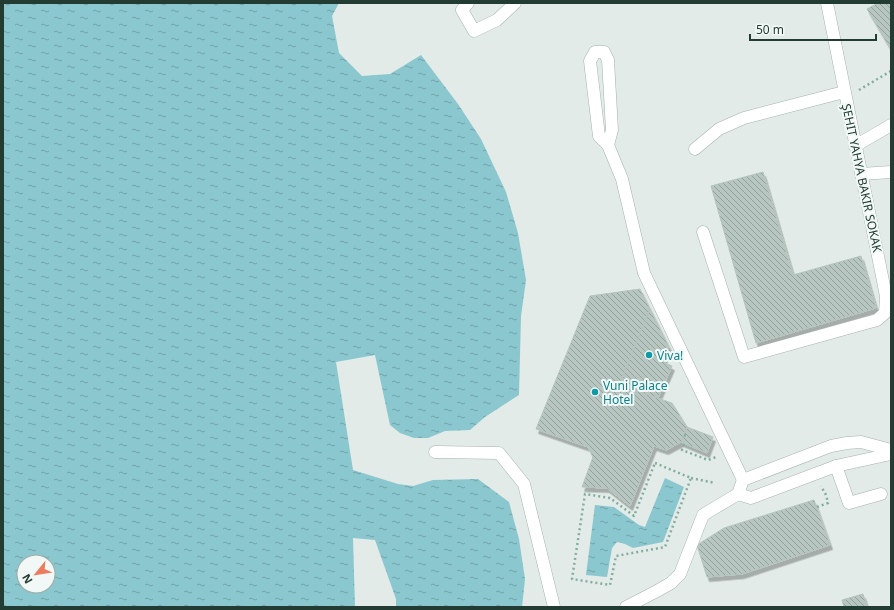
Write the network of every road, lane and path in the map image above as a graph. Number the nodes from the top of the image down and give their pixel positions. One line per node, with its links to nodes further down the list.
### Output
1 (468, 3): 2 (street)
2 (515, 3)
3 (827, 3): 5 (street)
4 (891, 71): 5 (path)
5 (845, 95): 8 (street); 9 (street)
6 (891, 125): 8 (street)
7 (608, 145): 7 (street); 16 (street)
8 (855, 146): 11 (street)
9 (695, 149)
10 (891, 172): 11 (street)
11 (861, 174): 12 (street)
12 (702, 232)
13 (684, 444): 16 (path)
14 (891, 450): 21 (street)
15 (435, 452): 26 (street)
16 (730, 453): 21 (street)
17 (891, 454): 18 (street)
18 (836, 466): 19 (street); 24 (street)
19 (813, 474): 23 (street); 25 (path)
20 (691, 478): 20 (path); 22 (path)
21 (743, 480): 23 (street)
22 (715, 484)
23 (738, 494): 27 (street)
24 (881, 494)
25 (817, 507)
26 (554, 607)
27 (626, 607)

